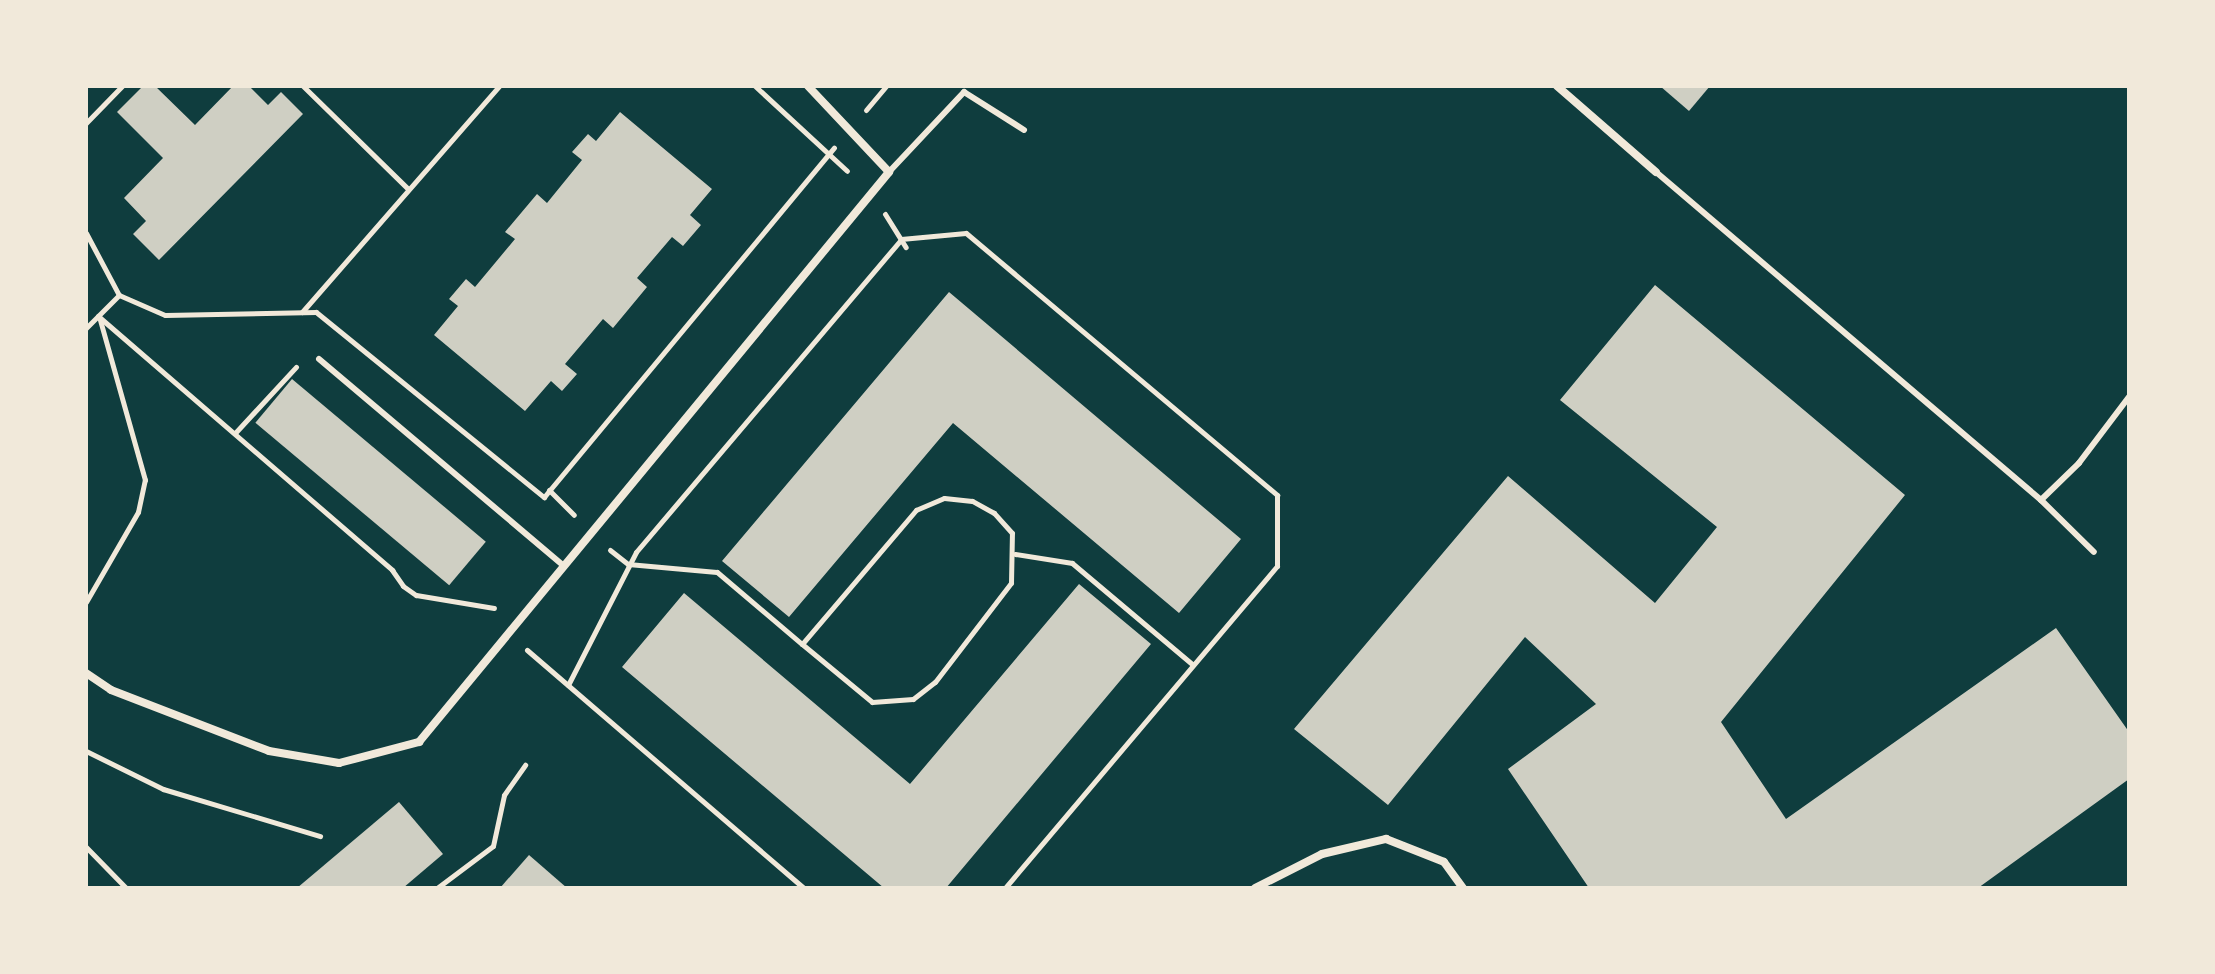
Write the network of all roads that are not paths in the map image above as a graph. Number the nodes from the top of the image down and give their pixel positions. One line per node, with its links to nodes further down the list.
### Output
1 (808, 86): 5 (street)
2 (1557, 86): 6 (street)
3 (963, 89): 4 (lane); 5 (lane)
4 (1024, 130)
5 (889, 172): 11 (street)
6 (1656, 172): 9 (lane)
7 (319, 359): 11 (lane)
8 (2129, 397): 9 (lane)
9 (2041, 500): 10 (lane)
10 (2094, 552)
11 (564, 566): 12 (street)
12 (86, 673)
13 (1255, 888): 14 (street)
14 (1463, 888)

